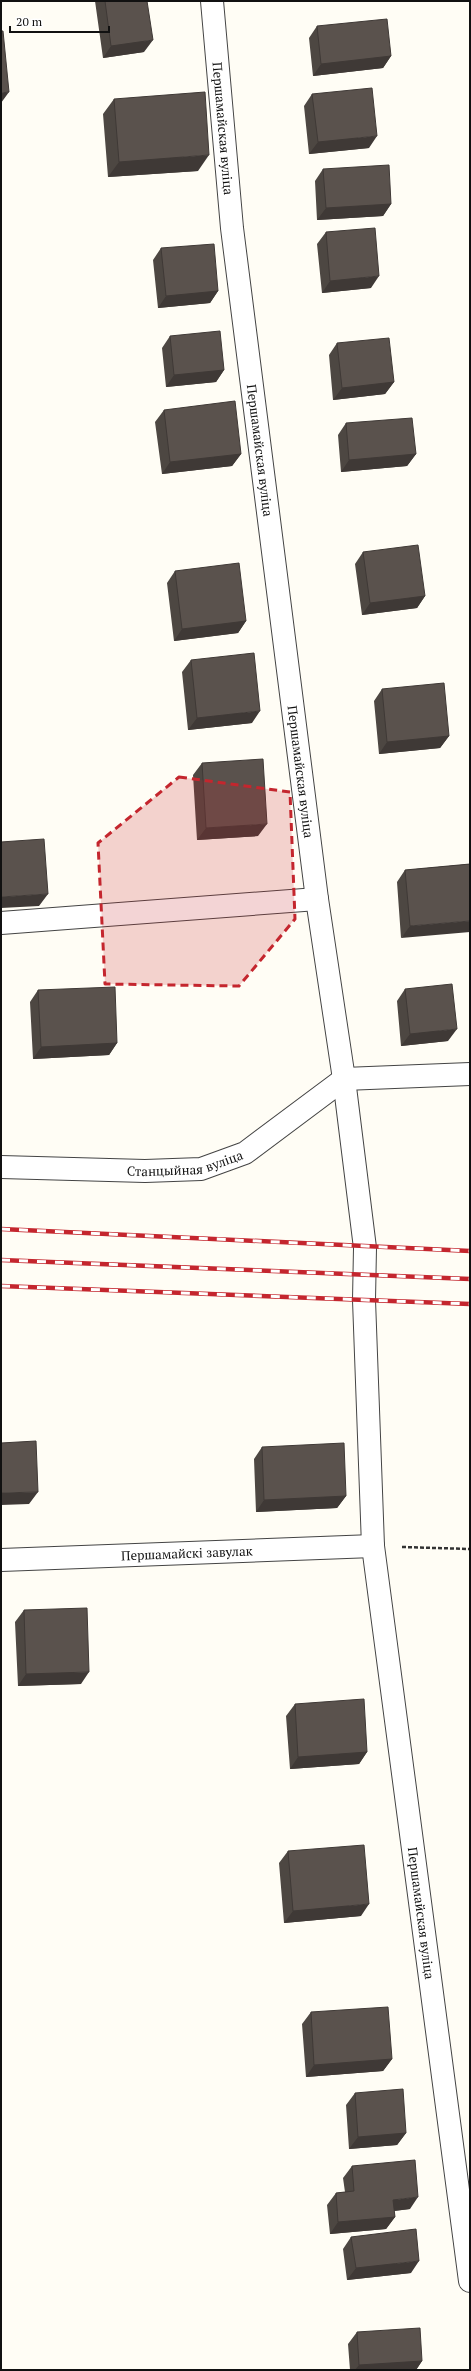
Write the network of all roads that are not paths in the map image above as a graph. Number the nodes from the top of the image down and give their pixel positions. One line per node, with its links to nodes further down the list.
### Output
1 (212, 1): 2 (street, Першамайская вуліца)
2 (317, 899): 3 (street); 5 (street, Першамайская вуліца)
3 (1, 923)
4 (470, 1074): 5 (street)
5 (344, 1079): 6 (street, Станцыйная вуліца); 7 (street, Першамайская вуліца)
6 (1, 1167)
7 (373, 1546): 8 (street, Першамайскі завулак); 9 (street, Першамайская вуліца)
8 (1, 1560)
9 (470, 2281)

